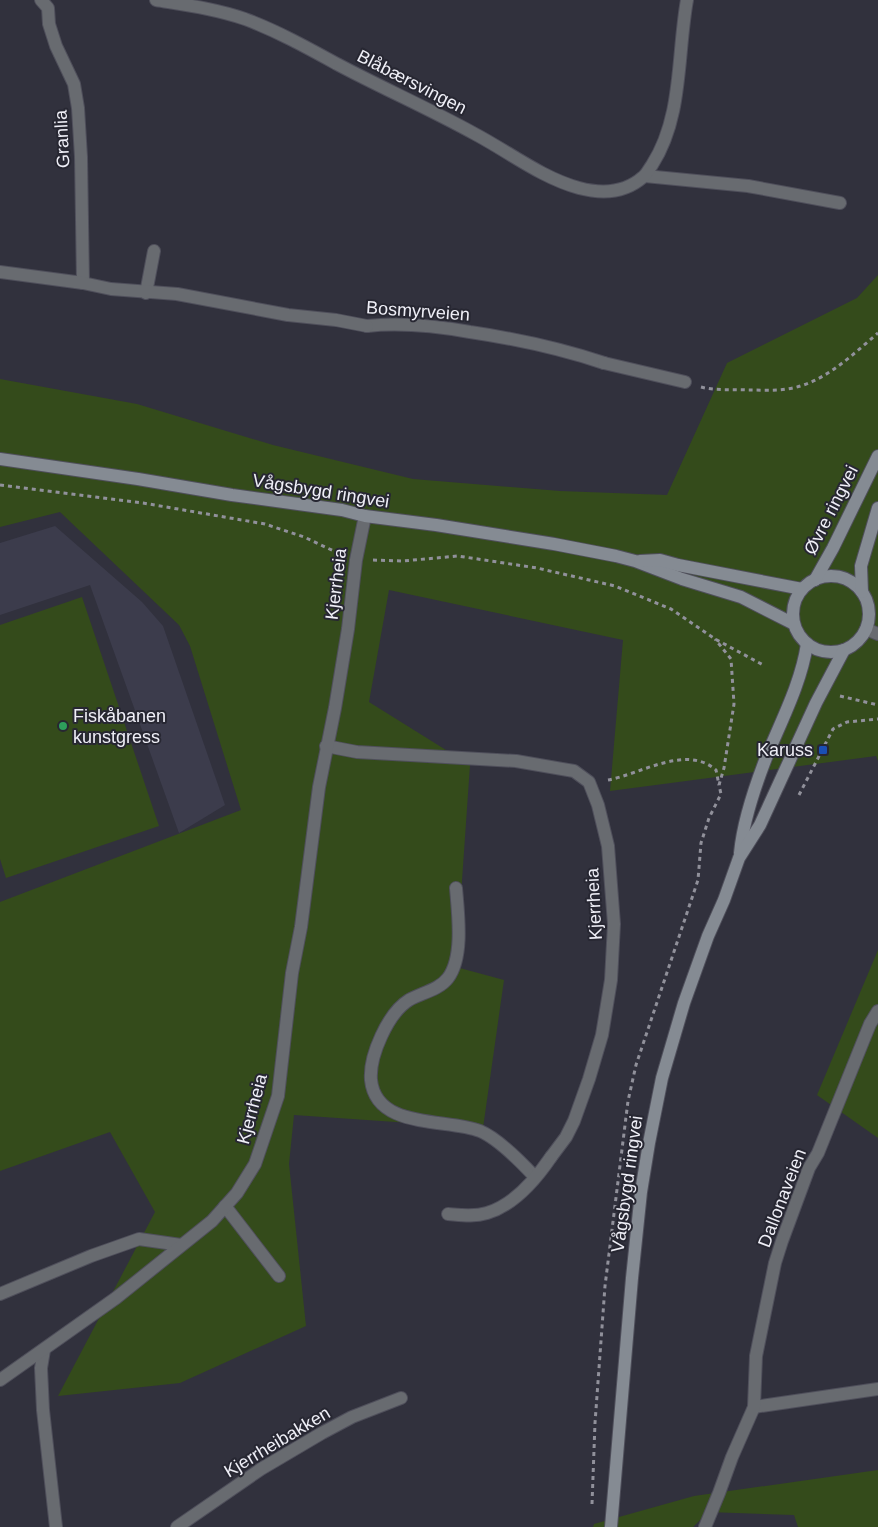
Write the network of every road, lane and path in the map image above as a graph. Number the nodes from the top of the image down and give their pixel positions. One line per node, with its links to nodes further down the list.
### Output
1 (156, 0): 4 (street, Blåbærsvingen)
2 (687, 0): 4 (street, Blåbærsvingen)
3 (48, 3): 8 (street, Granlia)
4 (645, 176): 5 (street)
5 (840, 203)
6 (154, 251): 9 (street)
7 (0, 272): 8 (street, Bosmyrveien)
8 (82, 283): 9 (street, Bosmyrveien)
9 (146, 293): 11 (street, Bosmyrveien)
10 (878, 333): 11 (path)
11 (685, 382)
12 (878, 456): 17 (street, Øvre ringvei)
13 (0, 459): 15 (street, Vågsbygd ringvei)
14 (878, 508): 19 (street)
15 (365, 516): 16 (street, Vågsbygd ringvei); 29 (street, Kjerrheia)
16 (636, 561): 18 (street, Vågsbygd ringvei); 20 (street, Vågsbygd ringvei)
17 (815, 580): 18 (street); 19 (street)
18 (802, 589): 20 (street)
19 (862, 592): 21 (street)
20 (794, 624): 23 (street)
21 (872, 631): 24 (street)
22 (715, 639): 25 (path)
23 (807, 644): 24 (street); 33 (street, Vågsbygd ringvei)
24 (844, 650): 33 (street, Vågsbygd ringvei)
25 (765, 666)
26 (839, 696): 27 (path)
27 (878, 705)
28 (878, 719): 32 (path)
29 (326, 746): 30 (street); 37 (street, Kjerrheia)
30 (589, 782): 31 (path); 36 (street, Kjerrheia)
31 (719, 785)
32 (799, 796)
33 (740, 858): 49 (street, Vågsbygd ringvei)
34 (456, 888): 36 (street)
35 (878, 1010): 46 (street, Dallonaveien)
36 (535, 1177): 38 (street, Kjerrheia)
37 (225, 1206): 39 (street, Kjerrheia); 40 (street)
38 (448, 1214)
39 (182, 1245): 41 (street); 42 (street, Kjerrheia)
40 (278, 1276)
41 (0, 1294)
42 (44, 1350): 43 (street, Kjerrheia); 47 (street)
43 (0, 1380)
44 (878, 1389): 46 (street)
45 (401, 1398): 48 (street, Kjerrheibakken)
46 (754, 1407): 50 (street, Dallonaveien)
47 (56, 1527)
48 (177, 1527)
49 (611, 1527)
50 (705, 1527)

